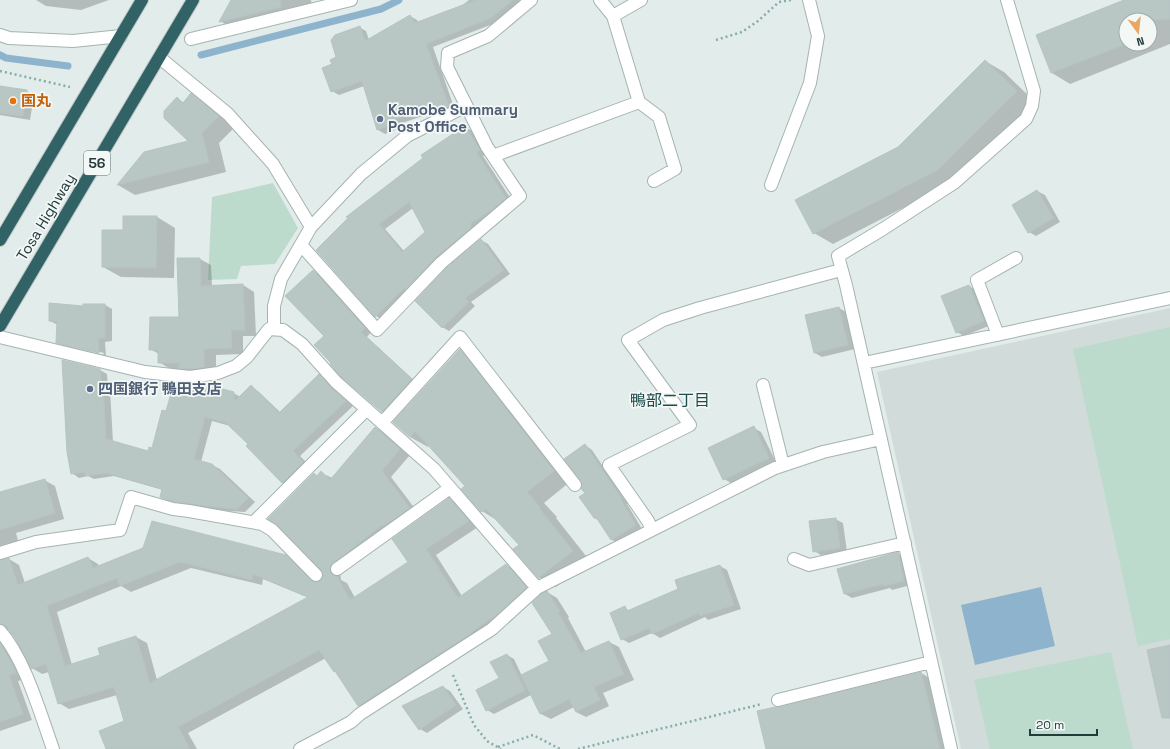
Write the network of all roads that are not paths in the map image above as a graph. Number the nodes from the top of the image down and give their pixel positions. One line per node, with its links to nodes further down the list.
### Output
1 (142, 0): 11 (highway, Tosa Highway)
2 (193, 0): 13 (highway, Tosa Highway / 56)
3 (351, 0): 12 (street)
4 (531, 0): 15 (street)
5 (600, 0): 9 (street)
6 (641, 0): 9 (street)
7 (809, 0): 18 (street)
8 (1008, 0): 23 (street)
9 (613, 16): 14 (street)
10 (0, 35): 11 (street)
11 (121, 36): 20 (highway, Tosa Highway)
12 (191, 39)
13 (160, 58): 19 (street); 25 (highway, Tosa Highway / 56)
14 (639, 102): 16 (street); 17 (street)
15 (466, 106): 16 (street); 19 (street)
16 (493, 156): 21 (street)
17 (654, 181)
18 (771, 185)
19 (311, 227): 21 (street)
20 (0, 240)
21 (300, 245): 26 (street)
22 (1016, 258): 27 (street)
23 (841, 270): 29 (street); 38 (street)
24 (1170, 298): 27 (street)
25 (0, 326)
26 (274, 329): 28 (street); 31 (street)
27 (998, 335): 29 (street)
28 (0, 337)
29 (864, 364): 33 (street)
30 (763, 385): 34 (street)
31 (366, 410): 32 (street); 37 (street)
32 (382, 423): 35 (street); 36 (street)
33 (881, 439): 34 (street); 39 (street)
34 (783, 465): 38 (street)
35 (574, 485)
36 (450, 488): 42 (street); 44 (street)
37 (254, 522): 40 (street); 43 (street)
38 (652, 530): 44 (street)
39 (905, 543): 41 (street); 46 (street)
40 (0, 553)
41 (794, 559)
42 (337, 569)
43 (316, 575)
44 (537, 588): 49 (street)
45 (0, 631): 48 (street)
46 (932, 662): 47 (street); 50 (street)
47 (778, 700)
48 (54, 749)
49 (300, 749)
50 (951, 749)

